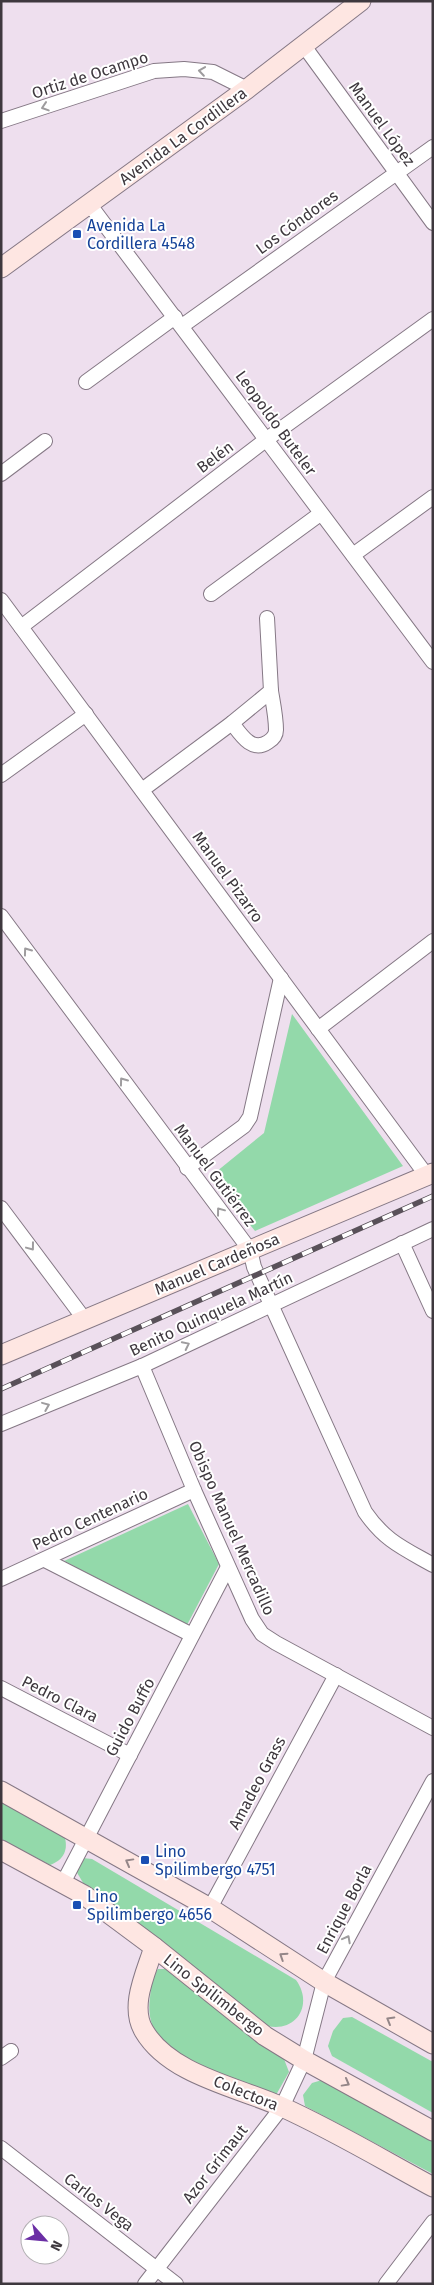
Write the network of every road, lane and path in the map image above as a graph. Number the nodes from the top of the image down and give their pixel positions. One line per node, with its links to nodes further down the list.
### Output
1 (362, 1): 2 (main road, Avenida La Cordillera)
2 (304, 46): 3 (main road, Avenida La Cordillera); 6 (street, Manuel López)
3 (246, 89): 4 (street, Ortiz de Ocampo, one-way to 4); 7 (main road, Avenida La Cordillera)
4 (1, 121)
5 (433, 147): 6 (street, Los Cóndores)
6 (396, 173): 8 (street, Manuel López); 11 (street, Los Cóndores)
7 (90, 205): 9 (main road, Avenida La Cordillera); 11 (street, Leopoldo Buteler)
8 (433, 223)
9 (1, 268)
10 (433, 319): 13 (street, Belén)
11 (179, 322): 12 (street, Los Cóndores); 13 (street, Leopoldo Buteler)
12 (86, 382)
13 (267, 439): 17 (street, Leopoldo Buteler); 22 (street, Belén)
14 (45, 441): 15 (street)
15 (1, 474)
16 (433, 498): 18 (street)
17 (320, 514): 18 (street, Leopoldo Buteler); 19 (street)
18 (352, 555): 23 (street, Leopoldo Buteler)
19 (211, 594)
20 (1, 600): 22 (street, Manuel Pizarro)
21 (267, 618): 24 (street)
22 (22, 627): 25 (street, Manuel Pizarro)
23 (433, 662)
24 (271, 691): 26 (street); 26 (street)
25 (86, 714): 27 (street); 28 (street, Manuel Pizarro)
26 (232, 723): 28 (street)
27 (1, 775)
28 (142, 790): 31 (street, Manuel Pizarro)
29 (1, 916): 33 (street, Manuel Gutiérrez, one-way to 29)
30 (433, 941): 32 (street)
31 (281, 978): 32 (street, Manuel Pizarro); 33 (street)
32 (318, 1029): 34 (street, Manuel Pizarro)
33 (188, 1168): 38 (street, Manuel Gutiérrez, one-way to 33)
34 (430, 1174): 38 (main road, Manuel Cardeñosa)
35 (1, 1208): 41 (street, one-way to 41)
36 (433, 1229): 37 (street, Benito Quinquela Martín)
37 (402, 1243): 39 (street, Benito Quinquela Martín); 40 (street)
38 (250, 1250): 39 (street, Manuel Gutiérrez); 41 (main road, Manuel Cardeñosa)
39 (272, 1305): 43 (street, Benito Quinquela Martín, one-way to 39); 47 (street, Manuel Gutiérrez)
40 (433, 1311)
41 (85, 1320): 42 (main road, Manuel Cardeñosa)
42 (1, 1355)
43 (142, 1366): 44 (street, Benito Quinquela Martín, one-way to 43); 45 (street, Obispo Manuel Mercadillo)
44 (1, 1424)
45 (194, 1490): 46 (street, Pedro Centenario); 48 (street, Obispo Manuel Mercadillo)
46 (45, 1560): 49 (street, Pedro Centenario); 50 (street)
47 (433, 1565)
48 (228, 1566): 50 (street, Guido Buffo); 51 (street, Obispo Manuel Mercadillo)
49 (1, 1579)
50 (192, 1635): 54 (street, Guido Buffo)
51 (336, 1675): 53 (street, Obispo Manuel Mercadillo); 60 (street, Amadeo Grass)
52 (1, 1688): 54 (street, Pedro Clara)
53 (433, 1728)
54 (130, 1755): 57 (street, Guido Buffo)
55 (433, 1781): 62 (street, Enrique Borla, one-way to 55)
56 (1, 1791): 57 (main road)
57 (86, 1838): 59 (street, Guido Buffo); 60 (main road, one-way to 57)
58 (1, 1850): 59 (main road, Lino Spilimbergo)
59 (63, 1883): 61 (main road, Lino Spilimbergo)
60 (210, 1908): 62 (main road, one-way to 60)
61 (154, 1947): 64 (main road, Lino Spilimbergo); 65 (main road, Colectora)
62 (324, 1982): 63 (main road, one-way to 62); 64 (street, Enrique Borla)
63 (433, 2044)
64 (304, 2060): 65 (street, Azor Grimaut); 66 (main road, Lino Spilimbergo, one-way to 66)
65 (282, 2107): 68 (main road, Colectora); 70 (street, Azor Grimaut)
66 (433, 2131)
67 (1, 2148): 70 (street, Carlos Vega)
68 (433, 2187)
69 (431, 2227): 73 (street)
70 (156, 2269): 71 (street, Azor Grimaut); 72 (street, Carlos Vega)
71 (145, 2284)
72 (176, 2284)
73 (386, 2284)

